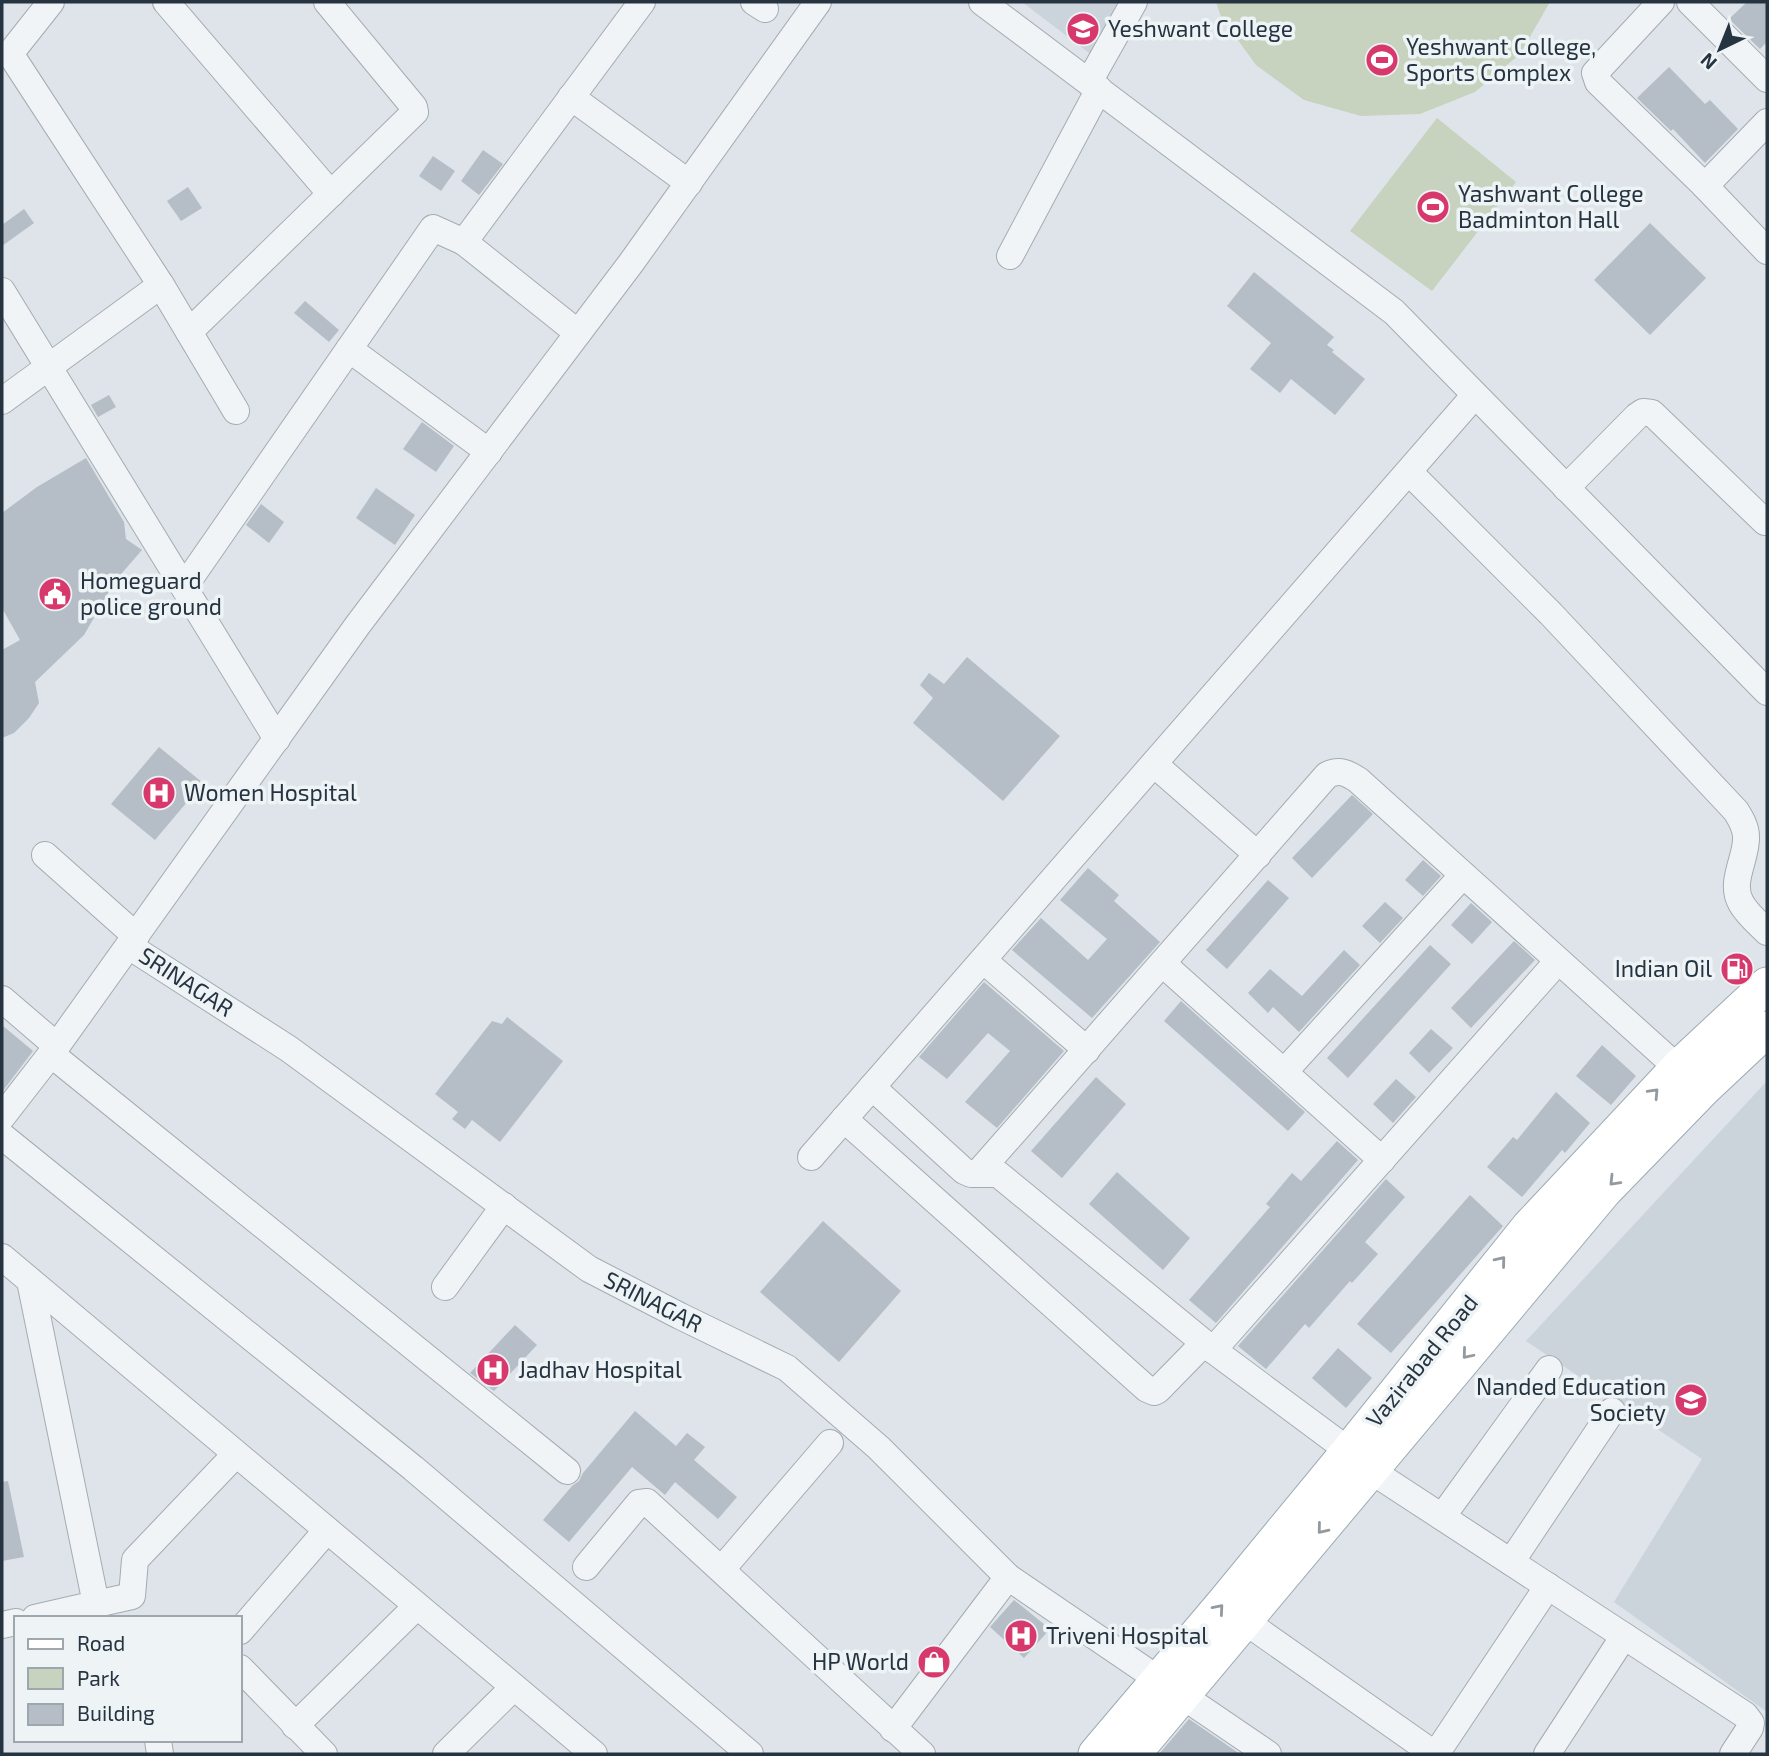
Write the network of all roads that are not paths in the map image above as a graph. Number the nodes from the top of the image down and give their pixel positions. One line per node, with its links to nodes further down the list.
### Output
1 (51, 2): 20 (street)
2 (166, 2): 16 (street)
3 (327, 2): 16 (street)
4 (642, 2): 12 (street)
5 (818, 2): 14 (street)
6 (982, 2): 11 (street)
7 (1134, 2): 11 (street)
8 (1661, 2): 15 (street)
9 (1690, 2): 10 (street)
10 (1767, 79)
11 (1094, 86): 19 (street); 26 (street)
12 (571, 97): 14 (street); 17 (street)
13 (1767, 122): 15 (street)
14 (689, 183): 23 (street)
15 (1705, 186): 18 (street)
16 (331, 194): 22 (street)
17 (464, 242): 23 (street); 24 (street)
18 (1767, 251)
19 (1010, 256)
20 (161, 285): 22 (street); 25 (street)
21 (2, 291): 25 (street)
22 (189, 332): 28 (street)
23 (578, 333): 29 (street)
24 (349, 349): 29 (street); 33 (street)
25 (48, 366): 27 (street); 33 (street)
26 (1475, 395): 30 (street); 31 (street)
27 (2, 401)
28 (236, 411)
29 (489, 452): 35 (street)
30 (1409, 472): 36 (street); 40 (street)
31 (1566, 488): 32 (street); 34 (street)
32 (1765, 522)
33 (184, 587): 35 (street)
34 (1767, 692)
35 (277, 739): 41 (street)
36 (1154, 764): 38 (street); 42 (street)
37 (45, 855): 41 (street, SRINAGAR)
38 (1258, 855): 39 (street); 44 (street)
39 (1463, 875): 43 (street); 49 (street)
40 (1767, 932)
41 (132, 941): 47 (street); 58 (street, SRINAGAR)
42 (983, 960): 48 (street); 51 (street)
43 (1558, 961): 50 (street); 56 (street)
44 (1163, 964): 48 (street); 49 (street)
45 (2, 999): 47 (street)
46 (1762, 1012): 50 (main road, Vazirabad Road)
47 (54, 1050): 52 (street); 68 (street)
48 (1087, 1050): 57 (street)
49 (1284, 1072): 56 (street)
50 (1690, 1079): 67 (main road, Vazirabad Road)
51 (872, 1087): 53 (street); 57 (street)
52 (2, 1117)
53 (844, 1119): 55 (street); 62 (street)
54 (2, 1136): 91 (street)
55 (811, 1157)
56 (1382, 1160): 62 (street)
57 (978, 1173): 62 (street)
58 (504, 1206): 61 (street); 74 (street, SRINAGAR)
59 (2, 1257): 60 (street)
60 (30, 1281): 66 (street); 76 (street)
61 (445, 1287)
62 (1209, 1346): 67 (street)
63 (1549, 1369): 69 (street)
64 (1612, 1411): 71 (street)
65 (830, 1443): 73 (street)
66 (236, 1454): 70 (street); 78 (street)
67 (1360, 1461): 69 (street); 80 (main road, Vazirabad Road, one-way to 80); 85 (main road, Vazirabad Road, one-way to 67)
68 (567, 1471)
69 (1442, 1517): 71 (street)
70 (327, 1530): 77 (street); 81 (street)
71 (1511, 1562): 75 (street)
72 (586, 1567): 73 (street)
73 (722, 1569): 87 (street)
74 (1008, 1577): 85 (street, SRINAGAR); 87 (street)
75 (1548, 1586): 82 (street); 96 (street)
76 (96, 1604): 78 (street); 79 (street)
77 (417, 1606): 84 (street); 86 (street)
78 (134, 1607)
79 (44, 1616)
80 (1246, 1622): 85 (main road, Vazirabad Road); 96 (street)
81 (242, 1629)
82 (1624, 1636): 97 (street); 98 (street)
83 (242, 1670): 86 (street)
84 (514, 1687): 89 (street); 90 (street)
85 (1170, 1688): 93 (main road, Vazirabad Road); 94 (main road, Vazirabad Road); 95 (street, SRINAGAR)
86 (295, 1726): 88 (street)
87 (893, 1729): 92 (street)
88 (324, 1754)
89 (446, 1754)
90 (593, 1754)
91 (750, 1754)
92 (922, 1754)
93 (1096, 1754)
94 (1133, 1754)
95 (1268, 1754)
96 (1435, 1754)
97 (1547, 1754)
98 (1733, 1754)

